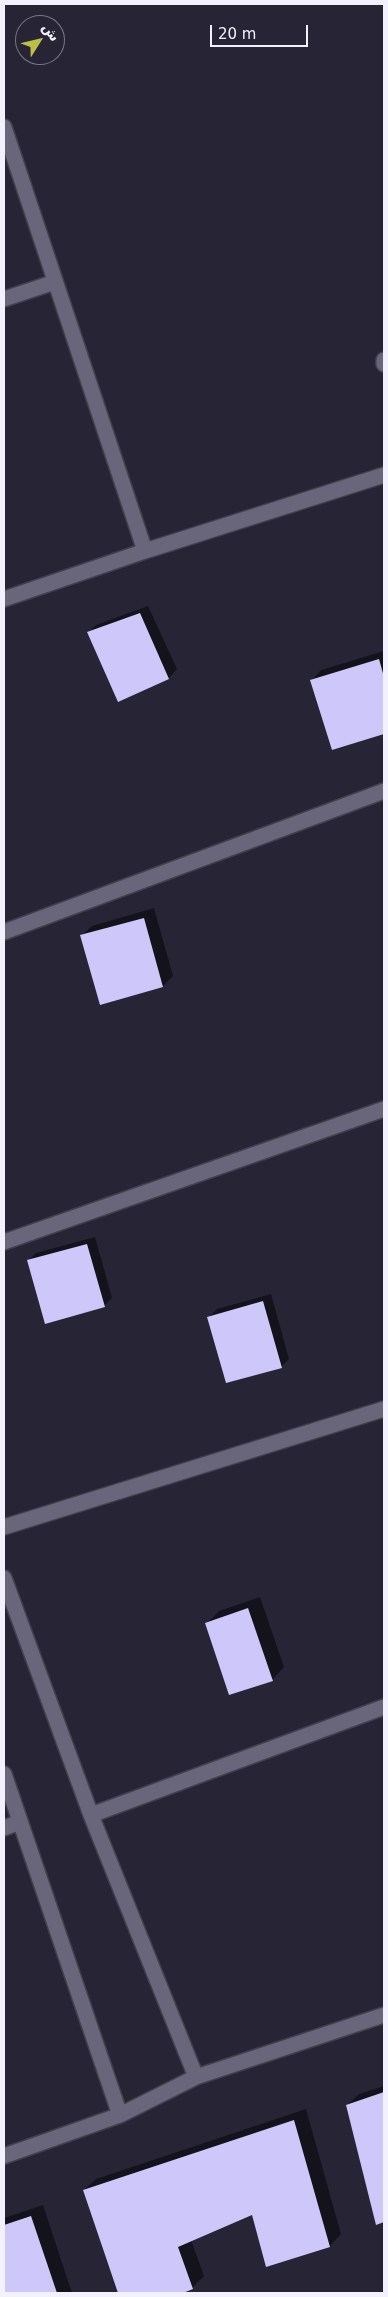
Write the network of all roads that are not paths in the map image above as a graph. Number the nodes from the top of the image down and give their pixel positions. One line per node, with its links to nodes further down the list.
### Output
1 (4, 126): 2 (street)
2 (55, 282): 3 (street); 5 (street)
3 (4, 299)
4 (384, 475): 5 (street)
5 (145, 551): 6 (street)
6 (4, 598)
7 (384, 791): 8 (street)
8 (4, 932)
9 (384, 1109): 10 (street)
10 (4, 1242)
11 (384, 1409): 12 (street)
12 (4, 1527)
13 (4, 1578): 16 (street)
14 (384, 1707): 16 (street)
15 (4, 1774): 17 (street)
16 (91, 1815): 20 (street)
17 (20, 1822): 18 (street); 21 (street)
18 (4, 1828)
19 (384, 2015): 20 (street)
20 (196, 2077): 21 (street)
21 (120, 2116): 22 (street)
22 (4, 2156)

